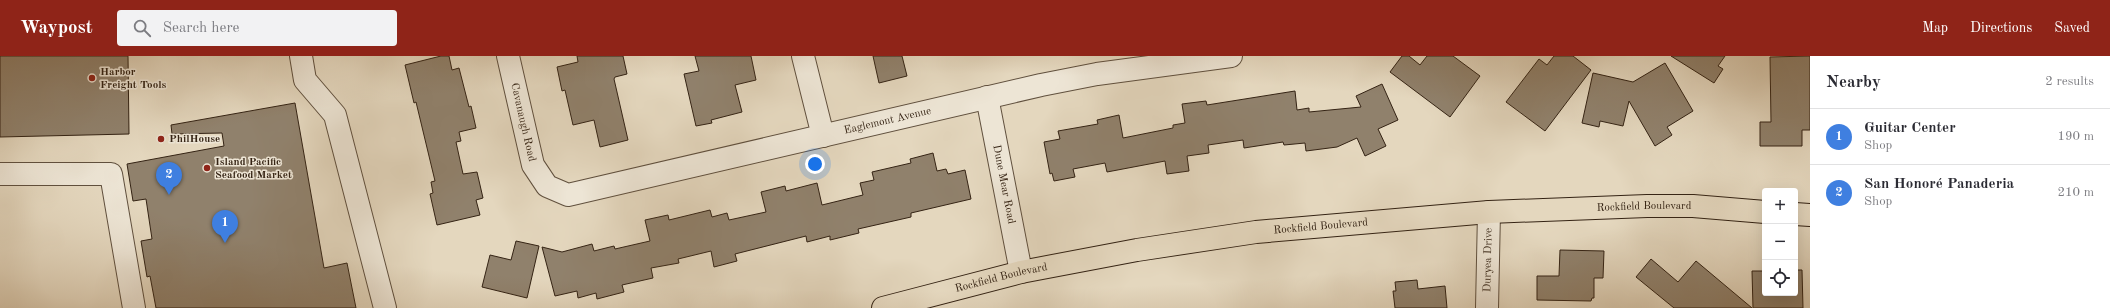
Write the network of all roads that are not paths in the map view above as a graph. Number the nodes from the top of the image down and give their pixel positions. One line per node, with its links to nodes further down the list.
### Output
1 (301, 56): 15 (street)
2 (508, 56): 8 (street, Cavanaugh Road)
3 (803, 56): 6 (street)
4 (1231, 56): 5 (street, Eaglemont Avenue)
5 (987, 98): 6 (street, Eaglemont Avenue); 13 (street, Dune Mear Road)
6 (823, 136): 8 (street, Eaglemont Avenue)
7 (0, 174): 14 (street)
8 (547, 186)
9 (1489, 212): 10 (main road, Rockfield Boulevard); 13 (main road, Rockfield Boulevard); 17 (street, Duryea Drive)
10 (1762, 212)
11 (1798, 214): 12 (main road)
12 (1810, 215)
13 (1021, 272): 16 (main road, Rockfield Boulevard)
14 (134, 308)
15 (385, 308)
16 (883, 308)
17 (1487, 308)

